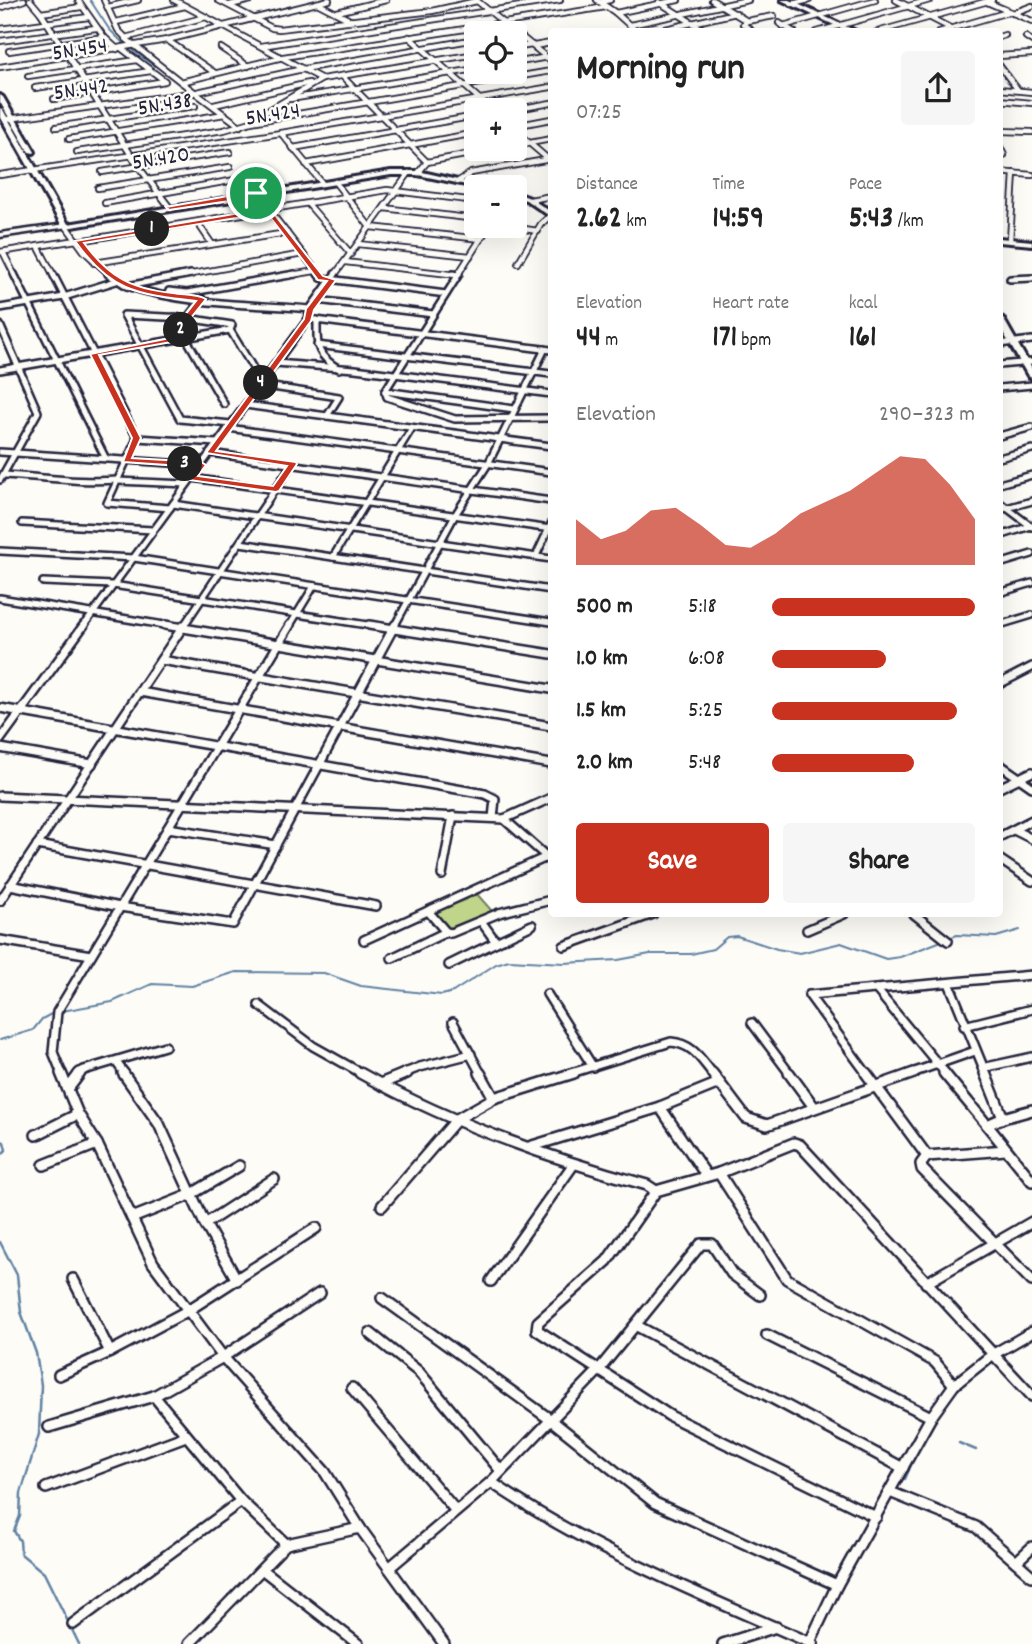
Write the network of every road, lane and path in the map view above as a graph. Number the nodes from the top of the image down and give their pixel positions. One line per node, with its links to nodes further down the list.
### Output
1 (24, 0): 38 (street)
2 (30, 0): 42 (street)
3 (78, 0): 35 (street)
4 (104, 0): 36 (street)
5 (138, 0): 36 (street)
6 (174, 0): 32 (street)
7 (218, 0): 30 (street)
8 (251, 0): 30 (street)
9 (329, 0): 27 (street)
10 (386, 0): 40 (street)
11 (489, 0): 24 (street)
12 (559, 0): 39 (street)
13 (610, 0): 25 (street)
14 (656, 0): 28 (street)
15 (678, 0): 28 (street)
16 (712, 0): 31 (street)
17 (748, 0): 31 (street)
18 (784, 0): 29 (main road)
19 (809, 0): 29 (street)
20 (875, 0): 47 (street)
21 (896, 0): 33 (street)
22 (930, 0): 33 (street)
23 (992, 0): 26 (street)
24 (477, 1): 39 (street); 52 (street)
25 (598, 1): 37 (street)
26 (986, 2): 41 (street); 48 (street)
27 (316, 3): 40 (street); 51 (street)
28 (661, 4): 43 (street); 45 (street)
29 (792, 4): 47 (main road)
30 (230, 5): 51 (street)
31 (720, 5): 44 (street); 45 (street)
32 (186, 6): 50 (street); 57 (street)
33 (909, 6): 48 (street); 61 (street)
34 (1032, 6): 41 (street)
35 (81, 7): 42 (street); 49 (street)
36 (108, 7): 57 (street)
37 (606, 7): 43 (street); 54 (street)
38 (0, 8)
39 (489, 11): 53 (street); 76 (street)
40 (337, 12): 52 (street)
41 (1010, 12): 56 (street); 73 (street)
42 (41, 13): 58 (street)
43 (616, 13): 60 (street)
44 (736, 13): 55 (street); 59 (street)
45 (678, 15): 59 (street); 60 (street)
46 (774, 16): 55 (street)
47 (819, 16): 61 (main road); 68 (street)
48 (931, 16): 71 (street); 72 (street)
49 (89, 17): 58 (street); 63 (street)
50 (206, 17): 62 (street); 78 (street)
51 (257, 20): 52 (street); 62 (street)
52 (350, 20): 76 (street)
53 (502, 21)
54 (517, 21)
55 (747, 21): 67 (street)
56 (1032, 21)
57 (116, 22): 78 (street)
58 (47, 23): 74 (street); 77 (street)
59 (692, 24): 65 (street); 66 (street)
60 (630, 25): 64 (street)
61 (842, 26): 69 (street); 70 (main road)
62 (225, 27): 82 (street); 92 (street)
63 (96, 28): 77 (street); 79 (street)
64 (633, 28)
65 (672, 28)
66 (702, 28)
67 (748, 28)
68 (787, 28)
69 (834, 28)
70 (846, 28)
71 (890, 28)
72 (950, 28)
73 (959, 28)
74 (0, 29)
75 (464, 29): 80 (street)
76 (359, 30): 87 (street); 92 (street)
77 (54, 33): 84 (street); 89 (street)
78 (124, 36): 91 (street)
79 (104, 37): 89 (street); 94 (street)
80 (409, 37): 87 (street); 96 (street)
81 (1026, 37): 86 (street)
82 (167, 40): 91 (street); 118 (street)
83 (527, 40): 90 (street)
84 (0, 41)
85 (464, 41): 96 (street, 5N.442)
86 (1032, 41)
87 (372, 42): 103 (street)
88 (548, 43): 90 (street)
89 (60, 44): 97 (street); 102 (street)
90 (533, 45): 93 (street); 100 (street)
91 (134, 46): 94 (street); 125 (street)
92 (261, 46): 103 (street)
93 (527, 46)
94 (122, 48): 102 (street); 105 (street)
95 (221, 48): 110 (street)
96 (422, 48): 106 (street); 111 (street, 5N.442)
97 (9, 51)
98 (1029, 54): 101 (street); 108 (street)
99 (464, 56): 106 (street)
100 (548, 56)
101 (1003, 56)
102 (69, 57): 109 (street); 112 (street)
103 (283, 57): 110 (street); 111 (street)
104 (548, 58): 107 (street)
105 (137, 60): 112 (street, 5N.454); 114 (street)
106 (436, 60): 117 (street); 122 (street)
107 (527, 61)
108 (1032, 61)
109 (0, 66)
110 (248, 66): 118 (street)
111 (303, 69): 123 (street); 132 (street, 5N.442)
112 (77, 70): 119 (street, 5N.454); 124 (street)
113 (1003, 70): 121 (street)
114 (151, 71): 124 (street); 134 (street)
115 (464, 71): 117 (street)
116 (548, 72): 126 (street)
117 (452, 73): 126 (street); 128 (street)
118 (215, 74): 125 (street)
119 (28, 76)
120 (1003, 76): 121 (street)
121 (1007, 76): 131 (street)
122 (343, 77): 123 (street); 128 (street)
123 (321, 80): 139 (street); 145 (street)
124 (84, 82): 127 (street); 134 (street)
125 (181, 82): 132 (street)
126 (467, 85): 136 (street); 141 (street)
127 (35, 88)
128 (355, 88): 139 (street); 141 (street)
129 (548, 88): 137 (street, 5N.424)
130 (1003, 89): 131 (street)
131 (1018, 90): 133 (street)
132 (197, 92): 145 (street); 146 (street, 5N.442)
133 (1032, 92)
134 (92, 94): 138 (street); 146 (street)
135 (0, 97): 153 (main road)
136 (480, 98)
137 (493, 98)
138 (54, 99)
139 (285, 100): 157 (street)
140 (1003, 100): 143 (street)
141 (367, 103): 152 (street); 157 (street)
142 (464, 103): 152 (street, 5N.424)
143 (1031, 103): 150 (street)
144 (548, 104): 148 (street)
145 (214, 105): 151 (street)
146 (101, 106): 153 (street, 5N.442); 155 (street)
147 (195, 106): 155 (street)
148 (527, 107)
149 (0, 110): 153 (main road)
150 (1032, 112)
151 (225, 114): 159 (street); 163 (street, 5N.438)
152 (381, 117): 161 (street); 165 (street, 5N.424)
153 (9, 118): 185 (main road)
154 (464, 118): 161 (street)
155 (108, 119): 160 (street); 163 (street)
156 (548, 121): 158 (street)
157 (251, 122): 159 (street)
158 (527, 125)
159 (240, 126): 172 (street)
160 (56, 127)
161 (394, 130): 173 (street); 174 (street)
162 (1003, 131): 164 (street)
163 (116, 132): 167 (street, 5N.438); 172 (street)
164 (1032, 132)
165 (281, 133): 174 (street); 178 (street, 5N.424)
166 (464, 135): 173 (street)
167 (69, 139)
168 (527, 140): 170 (street)
169 (548, 140): 170 (street)
170 (530, 143): 171 (street); 179 (street)
171 (527, 144)
172 (126, 145): 175 (street); 178 (street)
173 (408, 145): 181 (street); 182 (street)
174 (293, 148): 182 (street)
175 (77, 152)
176 (230, 152): 183 (street)
177 (464, 155): 181 (street)
178 (132, 156): 183 (street); 185 (street, 5N.424)
179 (548, 158)
180 (548, 160): 193 (street)
181 (427, 162): 187 (street)
182 (306, 164): 197 (street)
183 (138, 166): 186 (street); 192 (street)
184 (230, 167): 192 (street, 5N.420)
185 (38, 169): 190 (street, 5N.424); 218 (main road)
186 (102, 172)
187 (416, 172): 193 (main road); 194 (main road); 197 (main road); 200 (street)
188 (1003, 172): 189 (street)
189 (1014, 173): 191 (street); 226 (street)
190 (0, 175)
191 (1032, 175)
192 (148, 180): 198 (street, 5N.420); 202 (street)
193 (459, 181): 195 (main road); 196 (main road)
194 (335, 182): 201 (main road); 204 (street)
195 (464, 182)
196 (464, 182)
197 (322, 183): 199 (main road)
198 (98, 188)
199 (266, 191): 201 (main road); 202 (street)
200 (396, 191): 204 (street); 207 (street); 212 (street)
201 (257, 194): 211 (main road); 213 (street)
202 (158, 195): 208 (street); 211 (street)
203 (548, 196): 206 (street)
204 (347, 197): 209 (street); 219 (street)
205 (527, 197): 206 (main road)
206 (533, 199): 210 (main road); 214 (main road)
207 (464, 200)
208 (105, 203)
209 (308, 204): 213 (street); 235 (street)
210 (548, 207)
211 (170, 208): 218 (main road)
212 (384, 208): 216 (street); 219 (street)
213 (269, 210): 217 (street); 222 (street)
214 (548, 212)
215 (548, 217): 221 (street)
216 (464, 218)
217 (197, 222): 225 (street); 229 (street)
218 (67, 224): 223 (street); 225 (street)
219 (370, 227): 224 (street); 230 (street)
220 (527, 229): 221 (street)
221 (538, 231): 239 (street)
222 (287, 233): 229 (street); 234 (street)
223 (0, 235)
224 (481, 239): 236 (street)
225 (77, 240): 232 (street); 238 (street)
226 (1010, 240): 227 (main road); 231 (main road)
227 (1003, 241)
228 (1003, 241): 231 (main road)
229 (212, 244): 238 (street)
230 (358, 244): 235 (street); 236 (street)
231 (1032, 244)
232 (38, 246): 233 (street); 249 (street)
233 (1, 252): 252 (street)
234 (303, 254): 240 (street); 246 (street)
235 (351, 254): 237 (street)
236 (470, 256): 241 (street)
237 (345, 262): 241 (street); 244 (street)
238 (94, 263): 245 (street)
239 (518, 263)
240 (315, 271): 244 (street); 247 (street)
241 (458, 275): 248 (street)
242 (1032, 278): 243 (street)
243 (1010, 279)
244 (332, 280): 248 (street); 251 (street)
245 (116, 281): 246 (street); 249 (street)
246 (127, 286): 247 (street)
247 (148, 293): 250 (street)
248 (446, 294): 255 (street)
249 (64, 297): 252 (street); 271 (street)
250 (202, 299): 254 (street); 257 (street)
251 (317, 300): 254 (street); 255 (street)
252 (28, 303): 253 (street); 273 (street)
253 (0, 308)
254 (310, 309): 258 (street)
255 (433, 314): 263 (street)
256 (174, 317): 257 (street); 264 (street); 268 (street)
257 (187, 318): 262 (street)
258 (308, 319): 259 (street); 274 (street)
259 (317, 320): 263 (street); 269 (street)
260 (0, 325): 277 (street)
261 (1003, 326): 266 (main road)
262 (230, 330): 264 (street); 281 (street)
263 (421, 334): 270 (street); 272 (street)
264 (185, 338): 268 (street); 291 (street)
265 (1032, 340): 266 (street)
266 (1012, 343): 267 (street); 275 (main road)
267 (1003, 344)
268 (140, 345): 271 (street); 297 (street)
269 (317, 345): 272 (street); 279 (street)
270 (548, 350): 280 (street)
271 (94, 354): 273 (street); 301 (street)
272 (407, 356): 280 (street); 282 (street)
273 (56, 360): 277 (street); 311 (street)
274 (275, 363): 279 (street); 281 (street)
275 (1028, 363): 276 (street); 284 (main road)
276 (1003, 365)
277 (19, 367): 278 (street); 308 (street)
278 (0, 370)
279 (340, 370): 282 (street)
280 (532, 372): 283 (street); 288 (street)
281 (267, 374): 285 (street)
282 (396, 374): 288 (street); 289 (street)
283 (548, 374)
284 (1032, 376)
285 (259, 385): 292 (street); 294 (street)
286 (1032, 385): 287 (street)
287 (1003, 388)
288 (523, 390): 290 (street); 293 (street)
289 (385, 391): 293 (street); 296 (street)
290 (548, 394)
291 (224, 404)
292 (245, 405): 294 (street); 297 (street)
293 (514, 409): 296 (street)
294 (327, 416): 299 (street)
295 (548, 418): 296 (street)
296 (508, 420): 302 (street)
297 (229, 426): 303 (street); 306 (street)
298 (1032, 427): 300 (street)
299 (412, 428): 302 (street); 306 (street)
300 (1003, 434)
301 (137, 438): 303 (street); 312 (street)
302 (499, 439): 304 (street); 314 (street)
303 (217, 443): 309 (street)
304 (548, 446)
305 (1032, 449): 310 (street)
306 (398, 451): 314 (street); 318 (street)
307 (0, 452): 308 (street)
308 (17, 453): 311 (street); 319 (street)
309 (210, 453): 313 (street); 315 (street)
310 (1003, 457)
311 (106, 459): 312 (street)
312 (127, 460): 315 (street); 321 (street)
313 (292, 464): 318 (street); 324 (street)
314 (488, 464): 316 (street); 325 (street)
315 (201, 465): 320 (street)
316 (548, 472)
317 (1032, 475): 322 (street)
318 (382, 477): 325 (street); 328 (street)
319 (3, 478): 321 (street)
320 (192, 478): 323 (street); 324 (street)
321 (117, 481): 323 (street); 329 (street)
322 (1003, 483)
323 (187, 484): 329 (street)
324 (276, 489): 328 (street); 332 (street)
325 (473, 490): 326 (street); 331 (street)
326 (548, 501)
327 (1032, 501): 330 (street)
328 (366, 502): 331 (street); 336 (street)
329 (171, 506): 332 (street); 337 (street)
330 (1003, 509): 335 (street)
331 (455, 515): 334 (street); 340 (street)
332 (258, 516): 336 (street); 341 (street)
333 (22, 523): 337 (street)
334 (548, 527)
335 (1032, 527): 339 (street)
336 (350, 529): 340 (street); 345 (street)
337 (153, 530): 346 (street)
338 (548, 531): 344 (street)
339 (1003, 535)
340 (440, 542): 344 (street); 349 (street)
341 (240, 543): 345 (street); 350 (street)
342 (0, 551): 346 (street)
343 (1032, 554): 348 (street)
344 (536, 556): 347 (street)
345 (333, 557): 349 (street)
346 (134, 558): 350 (street); 353 (street)
347 (548, 558)
348 (1003, 563)
349 (424, 571): 355 (street); 358 (street)
350 (221, 572): 354 (street); 359 (street)
351 (43, 582): 353 (street)
352 (1032, 583): 356 (street)
353 (113, 585): 359 (street); 360 (street)
354 (314, 586): 358 (street); 361 (street)
355 (548, 590)
356 (1003, 592)
357 (0, 598): 360 (street)
358 (408, 600): 363 (street); 366 (street)
359 (201, 601): 361 (street); 365 (street)
360 (92, 614): 365 (street); 379 (street)
361 (297, 615): 366 (street); 367 (street)
362 (1032, 615): 364 (street)
363 (548, 622)
364 (1003, 624)
365 (182, 629): 367 (street); 369 (street)
366 (392, 630): 368 (street); 370 (street)
367 (279, 645): 370 (street); 372 (street)
368 (548, 654)
369 (161, 660): 372 (street); 375 (street)
370 (376, 660): 374 (street); 376 (street)
371 (1032, 667): 373 (street)
372 (260, 677): 376 (street); 378 (street)
373 (1003, 682)
374 (548, 689)
375 (140, 692): 378 (street); 382 (street)
376 (358, 693): 380 (street); 381 (street)
377 (0, 708): 379 (street)
378 (239, 710): 381 (street); 384 (street)
379 (21, 712): 382 (street); 383 (street)
380 (548, 725)
381 (340, 727): 386 (street); 388 (street)
382 (116, 728): 384 (street); 387 (street)
383 (0, 740)
384 (218, 745): 388 (street); 397 (street)
385 (0, 748): 387 (street)
386 (548, 763)
387 (92, 764): 395 (street)
388 (319, 764): 398 (street); 400 (street)
389 (1003, 767): 391 (street)
390 (1032, 772): 391 (street)
391 (1020, 778): 392 (street); 393 (street)
392 (1003, 786)
393 (1032, 787)
394 (0, 796): 395 (street)
395 (68, 799): 397 (street); 407 (street)
396 (548, 799): 401 (street)
397 (182, 804): 398 (street); 403 (street)
398 (295, 809): 399 (street); 408 (street)
399 (453, 816): 400 (street); 413 (street)
400 (494, 818): 401 (street)
401 (503, 819): 409 (street)
402 (1032, 820): 404 (street)
403 (168, 828): 408 (street); 412 (street)
404 (1014, 830): 405 (street); 406 (street)
405 (1003, 835)
406 (1032, 839)
407 (37, 845): 412 (street); 415 (street)
408 (276, 845): 416 (street)
409 (548, 855)
410 (548, 856): 421 (street)
411 (1003, 862): 414 (street)
412 (145, 866): 416 (street); 420 (street)
413 (442, 875)
414 (1032, 881)
415 (10, 885): 417 (street); 420 (street)
416 (254, 886): 419 (street); 420 (street)
417 (0, 901)
418 (548, 901): 425 (street)
419 (376, 906)
420 (120, 907): 434 (street)
421 (428, 911): 428 (street); 430 (street)
422 (645, 917): 433 (street)
423 (837, 917): 427 (street)
424 (918, 917): 432 (street)
425 (481, 921): 428 (street); 431 (street)
426 (531, 925): 431 (street)
427 (807, 930)
428 (446, 932): 435 (street)
429 (0, 940): 434 (street)
430 (364, 940)
431 (496, 942): 436 (street)
432 (948, 942)
433 (564, 946)
434 (91, 955): 457 (street)
435 (391, 958)
436 (449, 965)
437 (1032, 975): 438 (street)
438 (948, 983): 439 (street); 445 (street)
439 (876, 989): 451 (street); 456 (street)
440 (547, 994): 452 (street)
441 (259, 1004): 455 (street)
442 (1032, 1009): 445 (street)
443 (453, 1021): 448 (street)
444 (752, 1023): 460 (street)
445 (964, 1026): 447 (street)
446 (165, 1046): 450 (street)
447 (975, 1051): 451 (street); 453 (street)
448 (471, 1054): 455 (street); 458 (street)
449 (1032, 1057): 453 (street)
450 (116, 1062): 457 (street); 480 (street)
451 (936, 1063): 456 (street); 465 (street)
452 (593, 1067): 454 (street); 458 (street)
453 (982, 1068): 463 (street)
454 (719, 1083): 459 (street); 460 (street)
455 (380, 1084): 464 (street)
456 (874, 1084): 460 (street); 470 (street)
457 (68, 1089): 462 (street)
458 (494, 1098): 464 (street)
459 (660, 1107): 468 (street); 476 (street)
460 (814, 1107)
461 (1032, 1110): 463 (street)
462 (78, 1114): 466 (street); 467 (street)
463 (1003, 1118): 465 (street)
464 (457, 1119): 468 (street); 481 (street)
465 (986, 1125): 469 (street)
466 (36, 1135)
467 (97, 1144): 471 (street); 482 (street)
468 (529, 1147): 472 (street)
469 (1006, 1150): 470 (street); 474 (street)
470 (927, 1156): 486 (street)
471 (44, 1165)
472 (573, 1165): 479 (street); 489 (street)
473 (239, 1166): 480 (street)
474 (1028, 1172): 478 (street)
475 (719, 1173): 476 (street); 491 (street); 505 (street)
476 (706, 1175): 479 (street)
477 (274, 1179): 484 (street)
478 (1032, 1181)
479 (656, 1191): 503 (street)
480 (190, 1195): 482 (street); 484 (street)
481 (382, 1206)
482 (132, 1218): 495 (street)
483 (1032, 1222): 486 (street)
484 (205, 1224): 488 (street)
485 (316, 1228): 488 (street)
486 (994, 1245): 490 (street); 491 (street)
487 (73, 1279): 500 (street)
488 (237, 1280): 495 (street)
489 (491, 1281)
490 (1032, 1281)
491 (926, 1283): 501 (street)
492 (320, 1293): 502 (street)
493 (760, 1295): 496 (street)
494 (382, 1298): 510 (street)
495 (187, 1311): 500 (street); 502 (street)
496 (637, 1326): 503 (street); 513 (street)
497 (1032, 1332): 501 (street)
498 (370, 1333): 514 (street)
499 (767, 1335): 509 (street)
500 (110, 1352): 504 (street)
501 (992, 1355): 505 (street); 508 (street)
502 (223, 1357): 507 (street); 521 (street)
503 (598, 1371): 510 (street); 520 (street)
504 (59, 1375)
505 (954, 1385): 509 (street)
506 (352, 1388): 519 (street)
507 (154, 1396): 511 (street); 512 (street)
508 (1032, 1396)
509 (931, 1417): 513 (street)
510 (551, 1420): 514 (street); 528 (street)
511 (49, 1427)
512 (186, 1436): 516 (street); 518 (street)
513 (903, 1468): 517 (street)
514 (501, 1471): 515 (street)
515 (491, 1482): 519 (street); 530 (street)
516 (46, 1488)
517 (890, 1492): 520 (street); 524 (street)
518 (241, 1501): 522 (street); 529 (street)
519 (456, 1511): 525 (street)
520 (876, 1517): 528 (street)
521 (360, 1528): 522 (street); 525 (street)
522 (286, 1544): 526 (street)
523 (1032, 1547): 524 (street)
524 (1016, 1562): 527 (street)
525 (389, 1568): 534 (street)
526 (263, 1570): 532 (street); 533 (street)
527 (1032, 1576)
528 (837, 1585): 531 (street)
529 (73, 1624)
530 (776, 1627): 531 (street); 535 (street)
531 (811, 1643)
532 (189, 1644)
533 (358, 1644)
534 (444, 1644)
535 (723, 1644)

